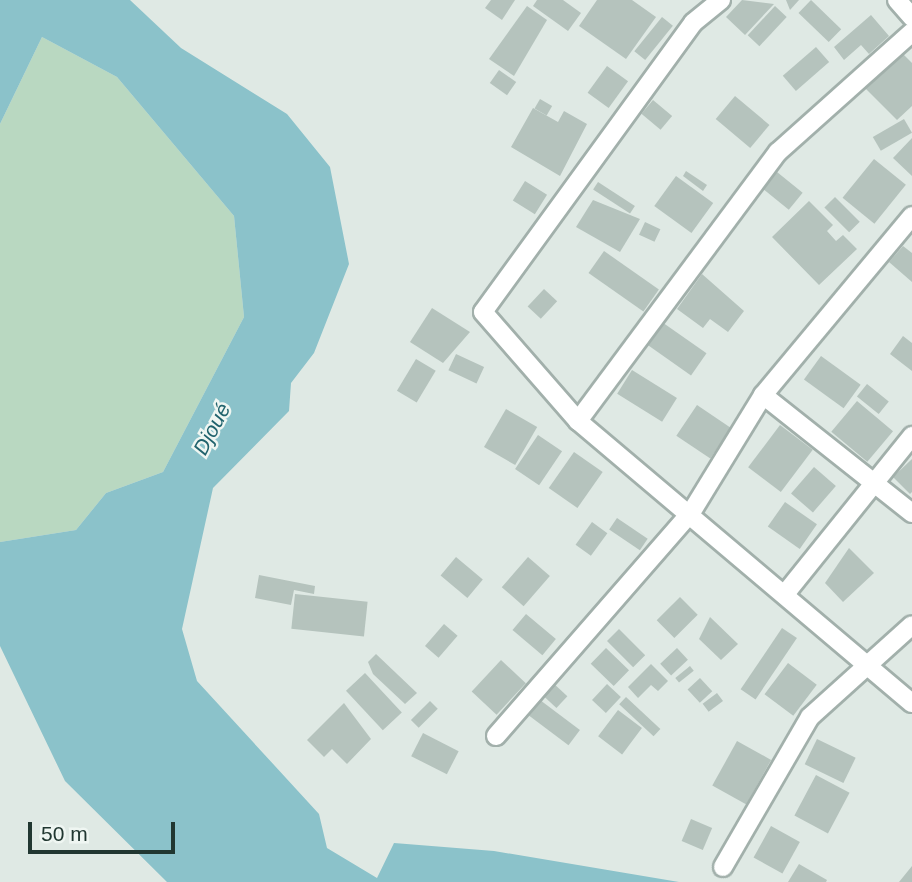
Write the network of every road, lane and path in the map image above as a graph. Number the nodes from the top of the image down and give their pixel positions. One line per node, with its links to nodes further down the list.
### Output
1 (720, 0): 7 (street)
2 (897, 0): 3 (street)
3 (912, 17)
4 (912, 32): 7 (street)
5 (912, 216): 6 (street)
6 (763, 395): 9 (street); 10 (street)
7 (578, 421): 10 (street)
8 (912, 436): 9 (street)
9 (878, 480): 11 (street); 12 (street)
10 (692, 511): 12 (street); 16 (street)
11 (912, 513)
12 (785, 594): 14 (street)
13 (912, 625): 14 (street)
14 (870, 666): 15 (street); 17 (street)
15 (912, 703)
16 (496, 736)
17 (723, 867)

